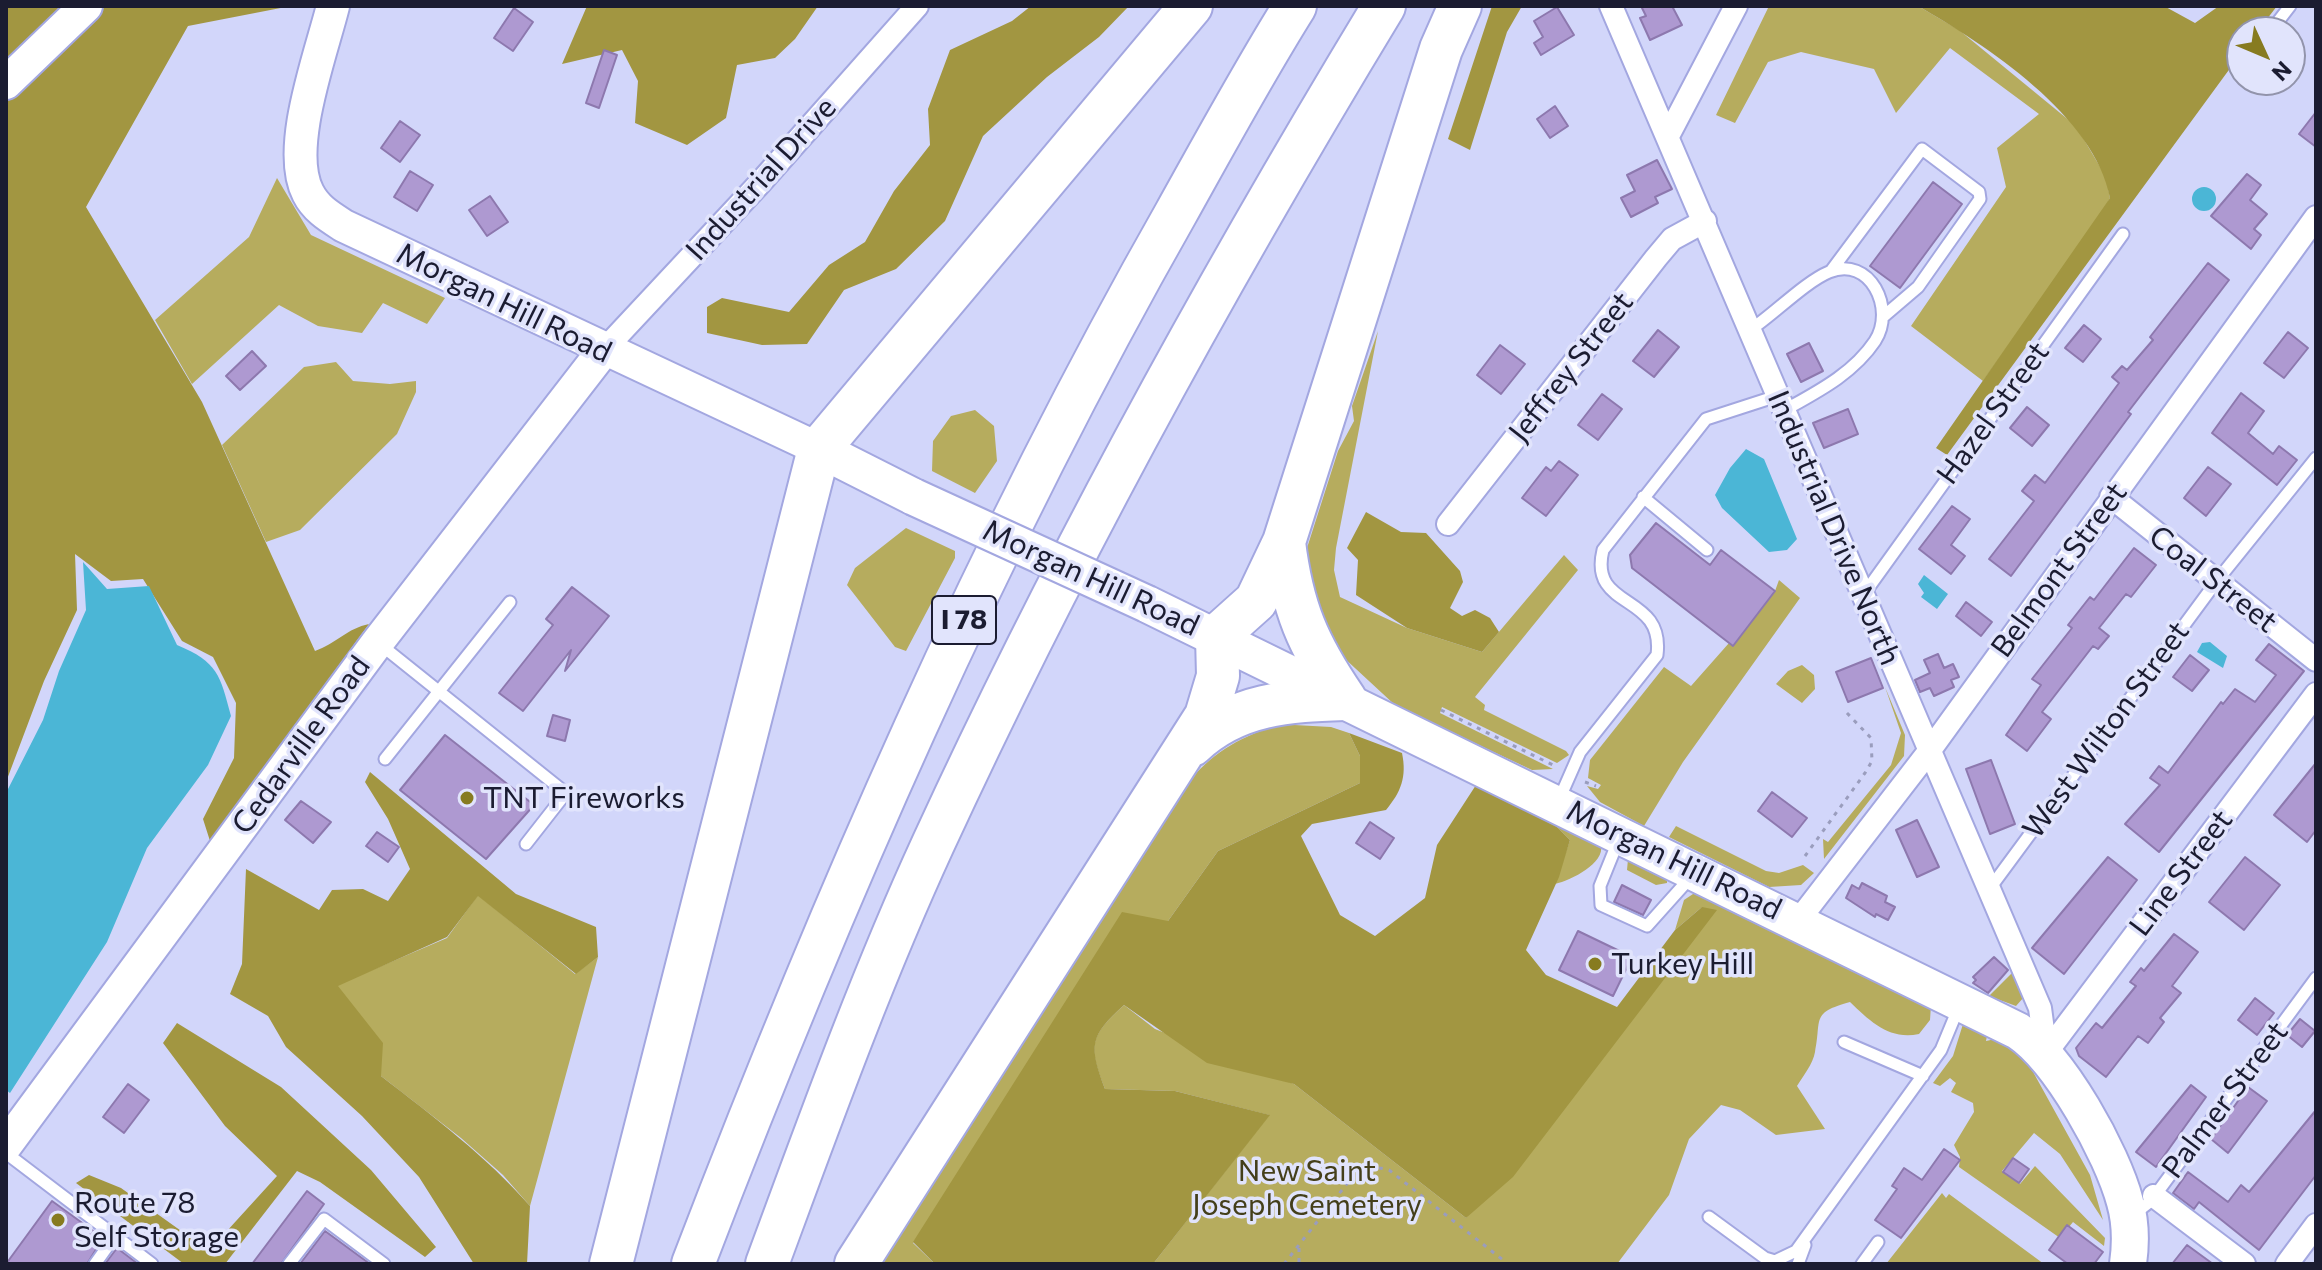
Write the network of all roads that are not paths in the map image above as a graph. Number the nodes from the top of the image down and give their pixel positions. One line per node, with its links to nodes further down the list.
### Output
1 (86, 6): 10 (main road)
2 (333, 6): 18 (main road, Morgan Hill Road)
3 (917, 6): 18 (street, Industrial Drive)
4 (1191, 6): 20 (highway)
5 (1295, 6): 63 (highway, I 78)
6 (1384, 6): 64 (highway, I 78)
7 (1460, 6): 25 (highway)
8 (1611, 6): 11 (street, Industrial Drive North)
9 (1736, 6): 11 (street)
10 (6, 83)
11 (1668, 136): 13 (street, Industrial Drive North)
12 (2316, 217): 23 (street, Belmont Street)
13 (1705, 221): 17 (street, Industrial Drive North); 24 (street, Jeffrey Street)
14 (2123, 234): 28 (lane, Hazel Street)
15 (1831, 271): 16 (lane); 16 (lane); 17 (lane)
16 (1884, 316): 19 (lane)
17 (1750, 330): 19 (street, Industrial Drive North)
18 (603, 351): 20 (main road, Morgan Hill Road); 31 (main road, Cedarville Road)
19 (1780, 404): 22 (lane); 28 (street, Industrial Drive North)
20 (819, 449): 30 (main road, Morgan Hill Road, bridge); 62 (highway)
21 (2316, 458): 27 (lane, West Wilton Street)
22 (1643, 497): 26 (lane); 39 (lane)
23 (2111, 497): 27 (street, Coal Street); 36 (street, Belmont Street)
24 (1448, 524)
25 (1284, 542): 30 (highway); 35 (highway)
26 (1707, 550)
27 (2216, 582): 32 (street, Coal Street); 43 (lane, West Wilton Street)
28 (1864, 594): 36 (street, Industrial Drive North)
29 (510, 602): 33 (lane)
30 (1217, 636): 35 (main road, Morgan Hill Road); 37 (highway)
31 (377, 643): 33 (lane); 50 (main road, Cedarville Road)
32 (2316, 660)
33 (438, 692): 38 (lane); 41 (lane)
34 (2316, 694): 48 (street, Line Street)
35 (1345, 699): 37 (highway); 39 (main road, Morgan Hill Road)
36 (1930, 750): 43 (street, Industrial Drive North); 44 (street, Belmont Street)
37 (1180, 757): 65 (highway)
38 (385, 759)
39 (1563, 789): 40 (main road, Morgan Hill Road)
40 (1621, 834): 42 (main road, Morgan Hill Road); 42 (lane)
41 (526, 844)
42 (1696, 871): 44 (main road, Morgan Hill Road)
43 (1988, 891): 48 (street, Industrial Drive North)
44 (1798, 921): 46 (main road, Morgan Hill Road)
45 (2316, 978): 52 (lane, Palmer Street)
46 (1962, 1001): 48 (main road, Morgan Hill Road); 49 (lane)
47 (1844, 1042): 49 (lane)
48 (2046, 1053): 52 (main road)
49 (1923, 1076): 56 (lane)
50 (6, 1145)
51 (6, 1153): 55 (lane)
52 (2141, 1206): 68 (main road); 69 (street)
53 (1709, 1217): 56 (lane)
54 (2316, 1225): 70 (street)
55 (115, 1236): 58 (lane); 59 (lane)
56 (1806, 1241): 66 (lane)
57 (1878, 1242): 67 (lane)
58 (95, 1264)
59 (152, 1264)
60 (289, 1264): 61 (lane)
61 (384, 1264)
62 (611, 1264)
63 (693, 1264)
64 (767, 1264)
65 (856, 1264)
66 (1798, 1264)
67 (1862, 1264)
68 (2128, 1264)
69 (2244, 1264)
70 (2287, 1264)

